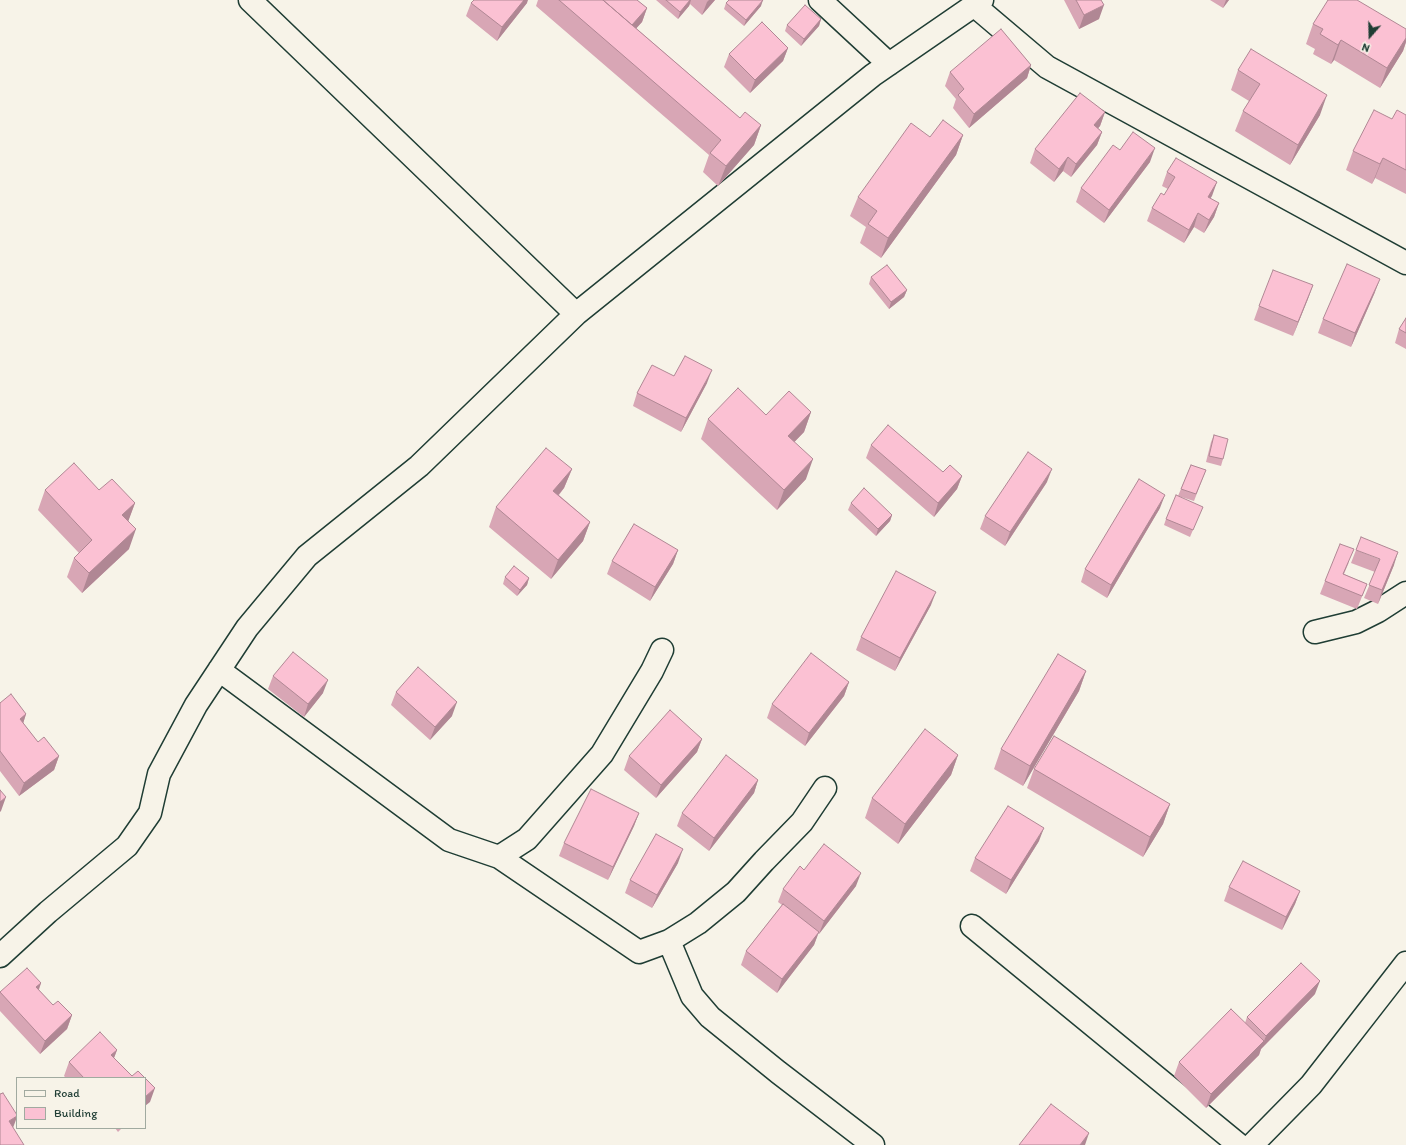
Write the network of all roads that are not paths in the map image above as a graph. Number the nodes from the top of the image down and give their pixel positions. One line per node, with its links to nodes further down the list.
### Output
1 (250, 0): 6 (street)
2 (820, 0): 4 (street)
3 (978, 3): 4 (street); 5 (street)
4 (889, 64): 6 (street)
5 (1406, 263)
6 (576, 314): 10 (street)
7 (1406, 593): 8 (street)
8 (1315, 632)
9 (662, 650): 12 (street)
10 (219, 670): 12 (street); 15 (street)
11 (825, 788): 14 (street)
12 (499, 856): 14 (street)
13 (972, 926): 18 (street)
14 (669, 941): 17 (street)
15 (0, 956)
16 (1406, 963): 19 (street)
17 (873, 1145)
18 (1239, 1145)
19 (1252, 1145)

